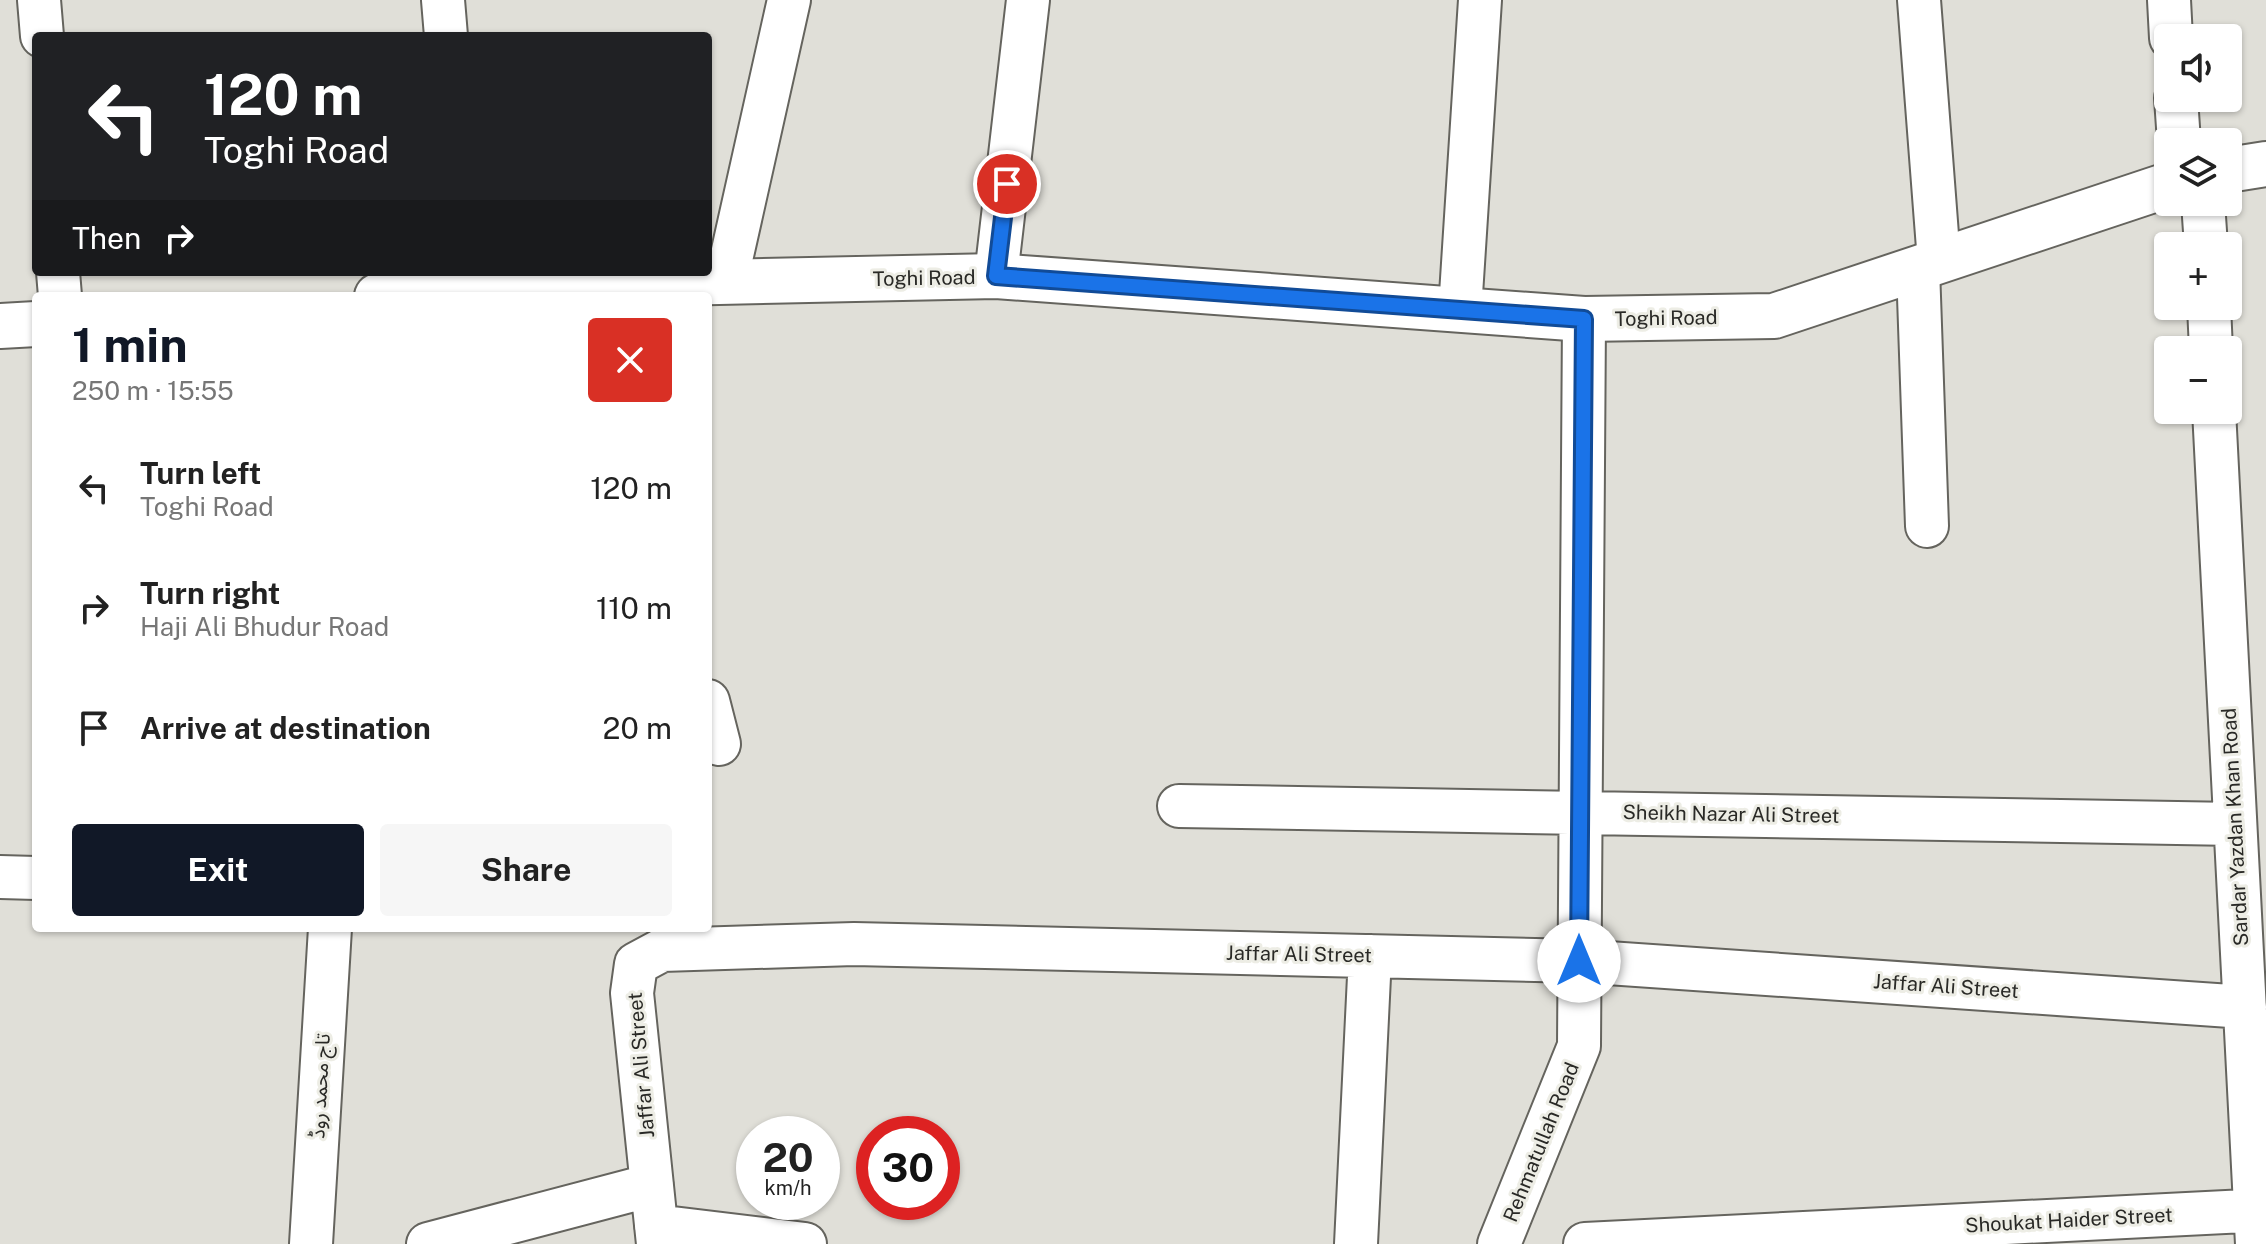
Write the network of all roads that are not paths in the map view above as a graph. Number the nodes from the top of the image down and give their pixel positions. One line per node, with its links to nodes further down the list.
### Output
1 (39, 0): 9 (street)
2 (443, 0): 10 (street)
3 (789, 0): 17 (street)
4 (1028, 0): 15 (street)
5 (1480, 0): 19 (street)
6 (1919, 0): 14 (street)
7 (2169, 0): 8 (street)
8 (2170, 24)
9 (42, 32)
10 (446, 32)
11 (2266, 164): 12 (street)
12 (2242, 168)
13 (2154, 190): 14 (street, Toghi Road)
14 (1928, 264): 20 (street, Toghi Road); 24 (street)
15 (996, 276): 17 (street, Toghi Road); 19 (street, Toghi Road)
16 (458, 281): 17 (street, Toghi Road); 18 (street, Toghi Road)
17 (726, 282)
18 (399, 292)
19 (1460, 310): 20 (street, Toghi Road)
20 (1584, 319): 28 (street, Rehmatullah Road)
21 (32, 324): 22 (street)
22 (0, 326)
23 (2215, 424): 29 (street, Sardar Yazdan Khan Road)
24 (1927, 526)
25 (712, 717): 26 (street)
26 (719, 744)
27 (1179, 806): 28 (street, Sheikh Nazar Ali Street)
28 (1580, 811): 29 (street, Sheikh Nazar Ali Street); 34 (street, Rehmatullah Road)
29 (2235, 824): 35 (street, Sardar Yazdan Khan Road)
30 (0, 877): 31 (street)
31 (32, 878)
32 (330, 932): 40 (street, تاج محمد روڈ)
33 (1370, 956): 34 (street, Jaffar Ali Street); 36 (street, Jaffar Ali Street); 43 (street)
34 (1579, 961): 35 (street, Jaffar Ali Street); 44 (street, Rehmatullah Road)
35 (2245, 1007): 37 (street, Sardar Yazdan Khan Road)
36 (652, 1185): 38 (street, Jaffar Ali Street); 41 (street)
37 (2259, 1222): 39 (street, Shoukat Haider Street)
38 (657, 1235): 42 (street)
39 (1774, 1239): 45 (street, Shoukat Haider Street)
40 (311, 1244)
41 (428, 1244)
42 (805, 1244)
43 (1356, 1244)
44 (1499, 1244)
45 (1585, 1244)

